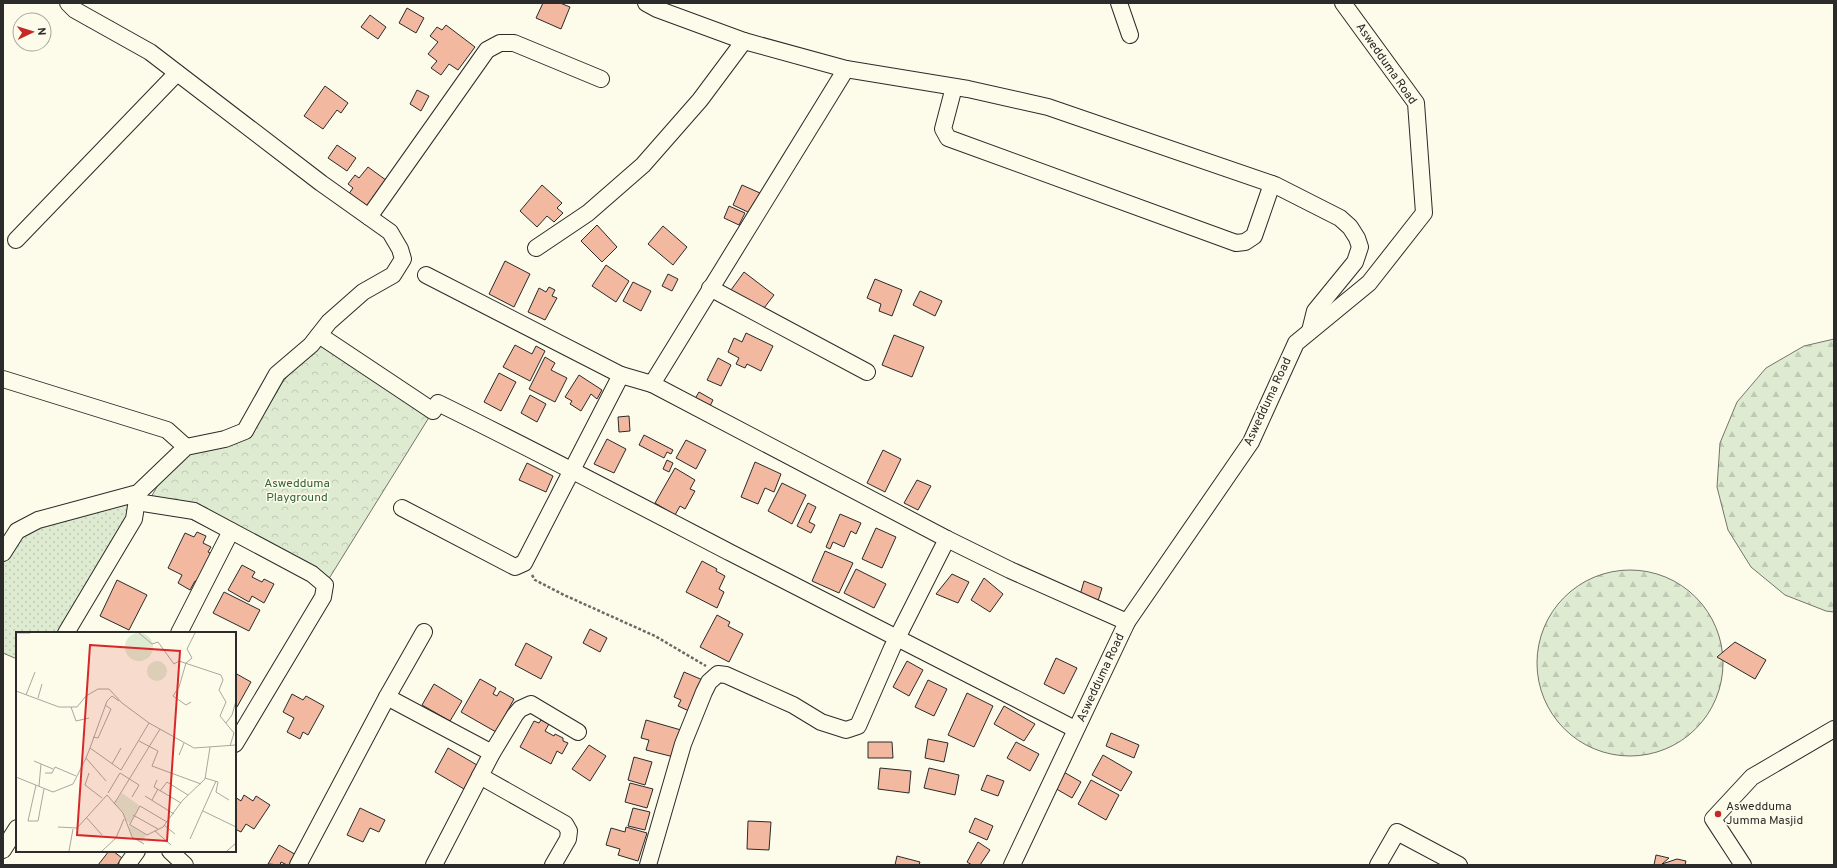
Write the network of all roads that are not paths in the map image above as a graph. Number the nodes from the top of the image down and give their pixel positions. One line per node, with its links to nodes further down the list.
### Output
1 (68, 3): 8 (street)
2 (646, 3): 6 (street)
3 (1119, 3): 5 (street)
4 (1343, 3): 17 (street, Aswedduma Road)
5 (1130, 35)
6 (744, 41): 7 (street); 14 (street)
7 (846, 69): 10 (street); 16 (street)
8 (177, 74): 12 (street); 13 (street)
9 (601, 79): 12 (street)
10 (954, 86): 11 (street); 11 (street)
11 (1272, 184): 17 (street)
12 (369, 217): 18 (street)
13 (16, 240)
14 (536, 248)
15 (426, 275): 20 (street)
16 (710, 288): 19 (street); 22 (street)
17 (1310, 331): 30 (street, Aswedduma Road)
18 (319, 335): 23 (street); 24 (street)
19 (867, 372)
20 (621, 375): 22 (street); 24 (street)
21 (3, 379): 23 (street)
22 (652, 384): 28 (street)
23 (186, 447): 25 (street)
24 (572, 469): 26 (street); 34 (street)
25 (137, 498): 27 (street); 29 (street); 31 (street)
26 (402, 508)
27 (230, 531): 32 (street); 39 (street)
28 (947, 539): 30 (street); 34 (street)
29 (3, 553)
30 (1127, 622): 52 (street, Aswedduma Road)
31 (67, 632)
32 (180, 632)
33 (424, 632): 35 (street)
34 (897, 637): 36 (street); 51 (street)
35 (387, 698): 40 (street); 48 (street)
36 (1071, 727)
37 (1834, 729): 55 (street)
38 (578, 732): 40 (street)
39 (236, 742)
40 (492, 753): 41 (street)
41 (480, 776): 49 (street); 50 (street)
42 (16, 830): 43 (street)
43 (3, 850)
44 (136, 852): 47 (street)
45 (172, 852): 46 (street)
46 (185, 860)
47 (127, 865)
48 (298, 865)
49 (434, 865)
50 (553, 865)
51 (648, 865)
52 (1012, 865)
53 (1378, 865): 54 (street)
54 (1459, 865)
55 (1743, 865)

